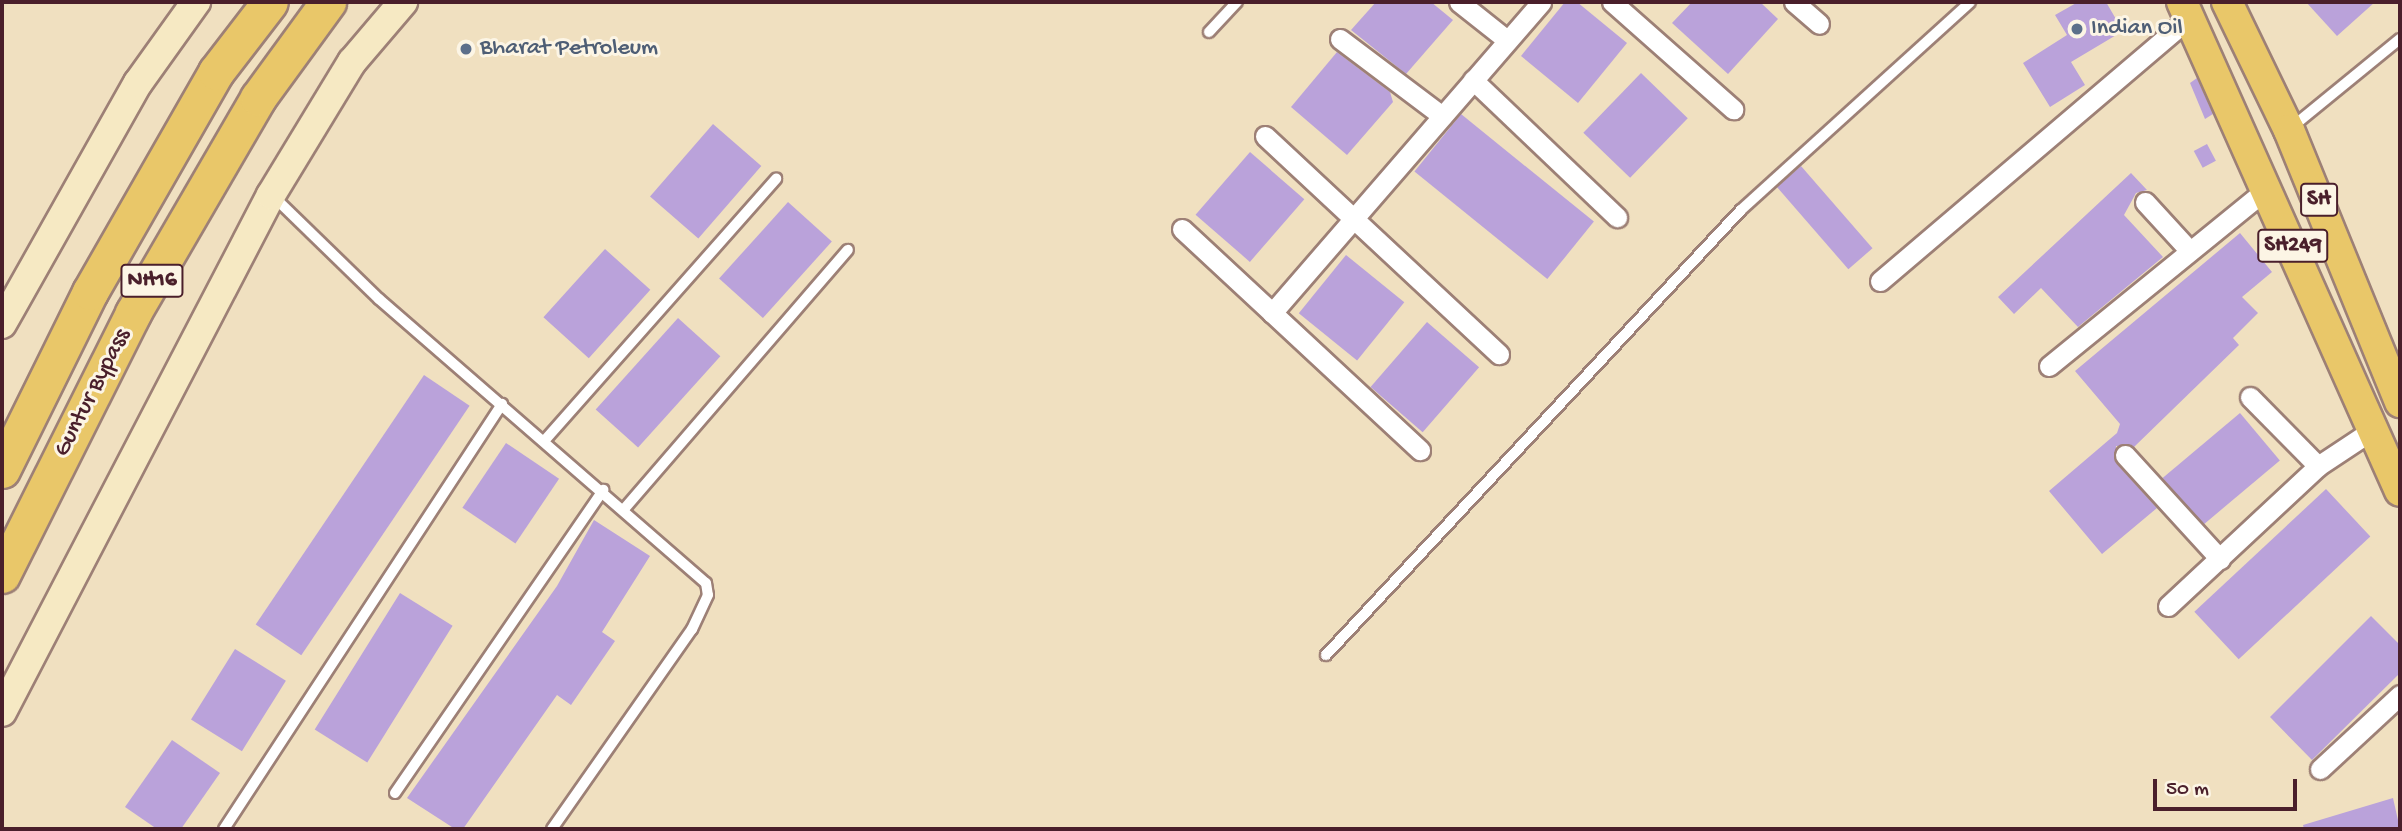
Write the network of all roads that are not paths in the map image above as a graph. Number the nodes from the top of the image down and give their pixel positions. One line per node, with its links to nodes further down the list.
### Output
1 (270, 2): 45 (highway, Guntur Bypass / NH16)
2 (328, 2): 50 (highway, Guntur Bypass / NH16)
3 (402, 2): 25 (street)
4 (1237, 2): 14 (lane)
5 (1459, 2): 17 (street)
6 (1541, 2): 17 (street)
7 (1612, 2): 19 (street)
8 (1794, 2): 13 (street)
9 (1970, 2): 52 (lane)
10 (189, 4): 34 (street)
11 (2234, 9): 21 (main road, SH)
12 (2186, 10): 24 (main road, SH249); 32 (street)
13 (1819, 24)
14 (1209, 32)
15 (2400, 38): 21 (lane)
16 (1340, 39): 20 (street)
17 (1507, 40): 18 (street)
18 (1473, 80): 20 (street); 27 (street)
19 (1734, 109)
20 (1442, 116): 28 (street)
21 (2289, 130): 38 (main road, SH)
22 (1265, 136): 28 (street)
23 (776, 179): 41 (lane)
24 (2268, 188): 31 (street); 40 (main road, SH249)
25 (271, 194): 39 (lane); 54 (street)
26 (2145, 202): 31 (street)
27 (1617, 217)
28 (1354, 218): 33 (street); 35 (street)
29 (1182, 229): 33 (street)
30 (848, 250): 48 (lane)
31 (2189, 250): 36 (street)
32 (1880, 281)
33 (1272, 313): 42 (street)
34 (2, 324)
35 (1499, 354)
36 (2049, 366)
37 (2250, 397): 44 (street)
38 (2400, 402)
39 (502, 404): 41 (lane); 57 (lane)
40 (2374, 429): 44 (street); 47 (main road, SH249)
41 (545, 440): 46 (lane)
42 (1420, 450)
43 (2125, 455): 49 (street)
44 (2319, 466): 49 (street)
45 (2, 470)
46 (603, 490): 48 (lane); 56 (lane)
47 (2400, 491)
48 (625, 508): 58 (lane)
49 (2220, 559): 51 (street)
50 (2, 575)
51 (2168, 606)
52 (1326, 655)
53 (2400, 695): 55 (street)
54 (2, 712)
55 (2320, 769)
56 (395, 793)
57 (224, 829)
58 (552, 829)

